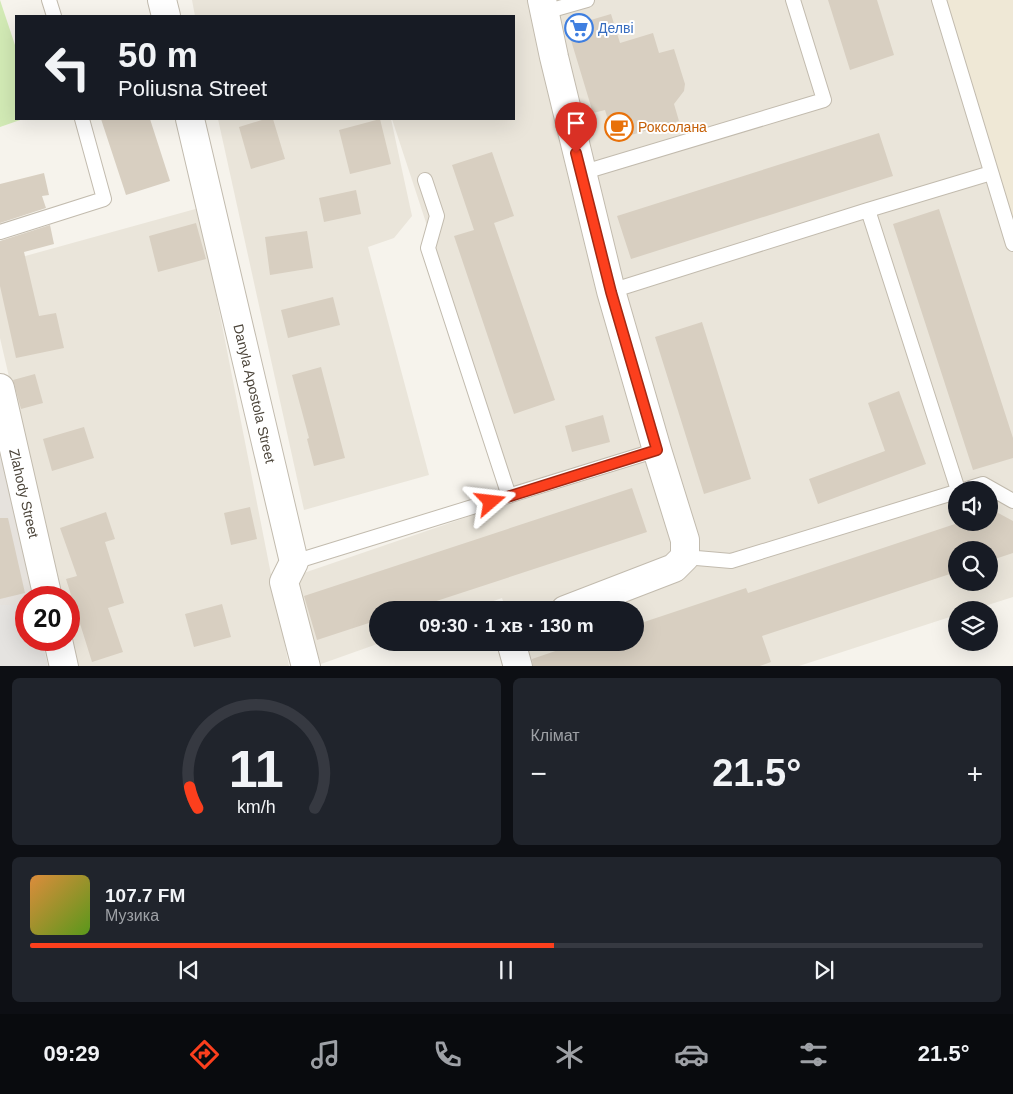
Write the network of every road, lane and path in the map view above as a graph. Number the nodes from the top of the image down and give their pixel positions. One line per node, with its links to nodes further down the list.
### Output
1 (49, 0): 7 (lane)
2 (162, 0): 8 (street)
3 (587, 0): 6 (lane)
4 (793, 0): 11 (lane)
5 (939, 0): 12 (lane)
6 (544, 6): 11 (street)
7 (54, 15)
8 (166, 15)
9 (82, 120): 15 (lane)
10 (190, 120): 26 (street, Danyla Apostola Street)
11 (581, 173): 17 (street)
12 (991, 173): 14 (lane); 16 (lane)
13 (425, 180): 23 (lane)
14 (868, 210): 17 (lane); 20 (lane)
15 (0, 232)
16 (1013, 244)
17 (611, 292): 19 (street)
18 (0, 388): 27 (street, Zlahody Street)
19 (657, 450): 23 (lane); 25 (street)
20 (954, 481)
21 (998, 492): 24 (lane)
22 (948, 494): 25 (lane)
23 (509, 496): 26 (lane)
24 (1013, 501)
25 (685, 557): 28 (street)
26 (294, 562): 32 (street)
27 (45, 586)
28 (588, 601)
29 (61, 651): 31 (street)
30 (514, 651): 33 (street)
31 (64, 666)
32 (306, 666)
33 (518, 666)

